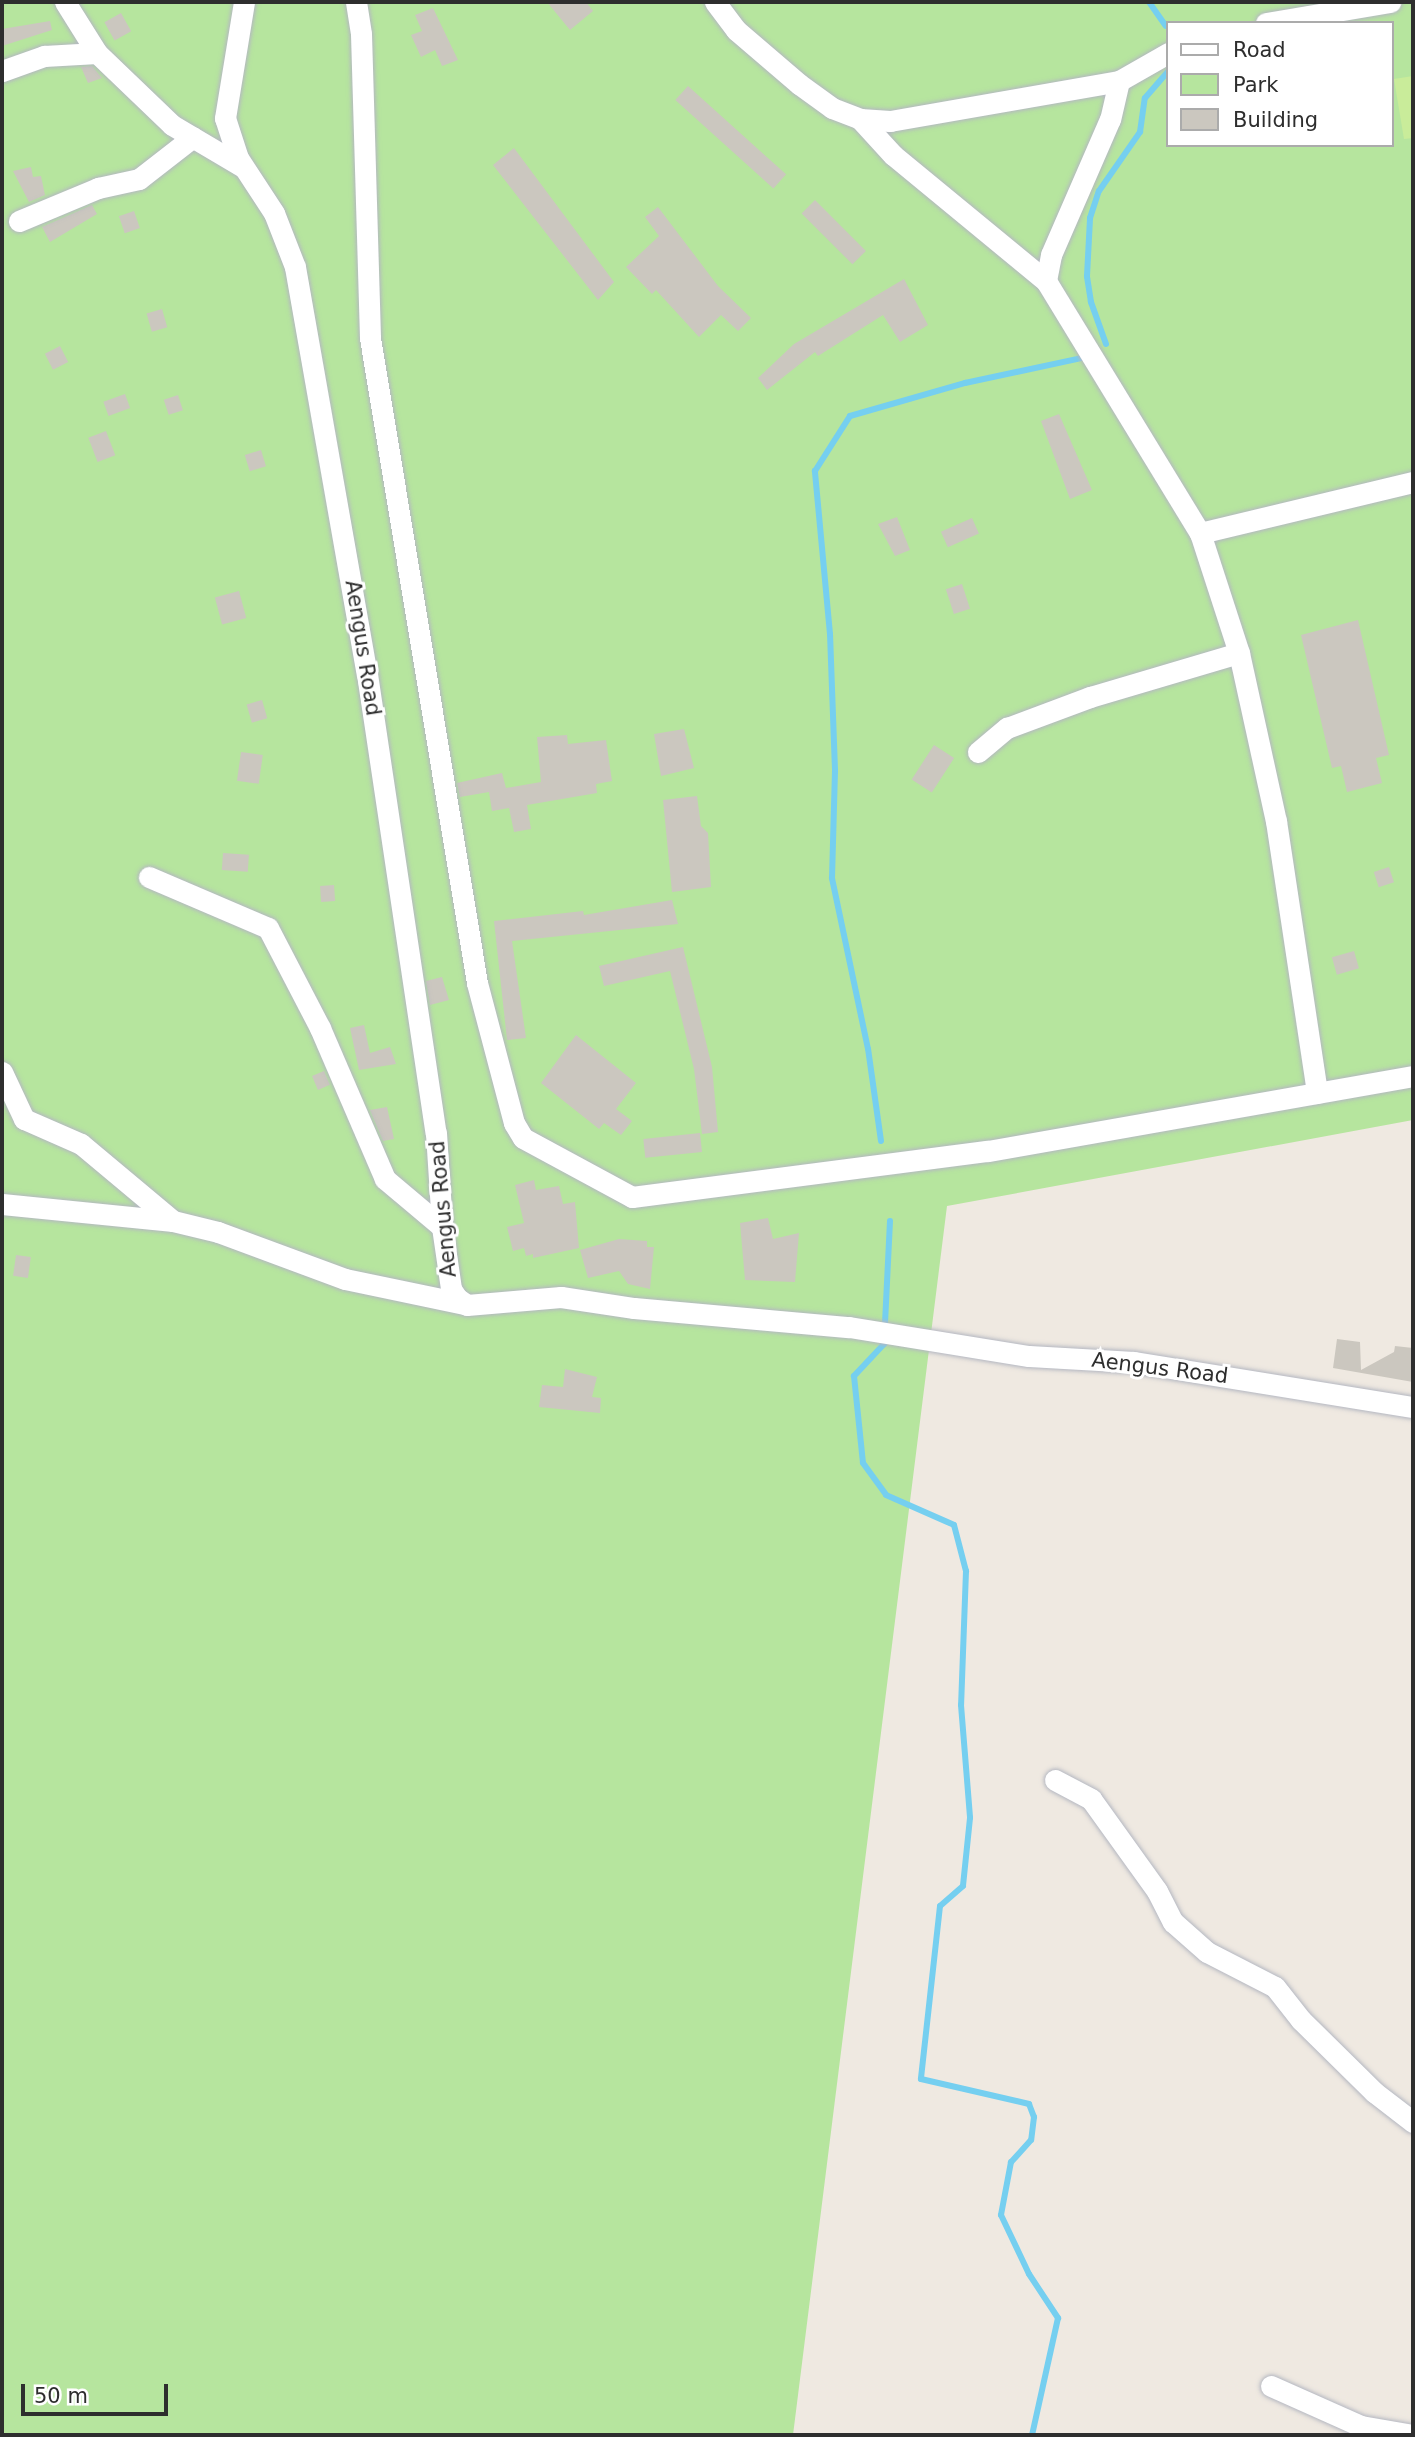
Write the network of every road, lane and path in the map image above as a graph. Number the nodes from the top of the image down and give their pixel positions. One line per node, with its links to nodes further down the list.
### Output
1 (65, 2): 8 (street)
2 (244, 2): 14 (street, Aengus Road)
3 (356, 2): 24 (street)
4 (715, 2): 12 (street)
5 (1390, 2): 6 (street)
6 (1317, 8): 7 (street)
7 (1273, 21)
8 (97, 53): 10 (street); 13 (street)
9 (1166, 54): 11 (street)
10 (2, 71)
11 (1119, 81): 12 (street); 16 (street)
12 (860, 120): 16 (street)
13 (192, 137): 14 (street); 15 (street)
14 (243, 167): 27 (street, Aengus Road)
15 (19, 221)
16 (1046, 281): 18 (street)
17 (1413, 482): 18 (street)
18 (1200, 533): 19 (street)
19 (1239, 653): 20 (street); 24 (street)
20 (978, 752)
21 (149, 877): 27 (street)
22 (2, 1072): 26 (street)
23 (1413, 1076): 24 (street)
24 (1317, 1093)
25 (2, 1204): 26 (street, Aengus Road)
26 (173, 1221): 28 (street, Aengus Road)
27 (442, 1227): 28 (street, Aengus Road)
28 (467, 1305): 29 (street, Aengus Road)
29 (1413, 1407)
30 (1055, 1780): 31 (street)
31 (1413, 2122)
32 (1271, 2386): 33 (street)
33 (1413, 2435)

